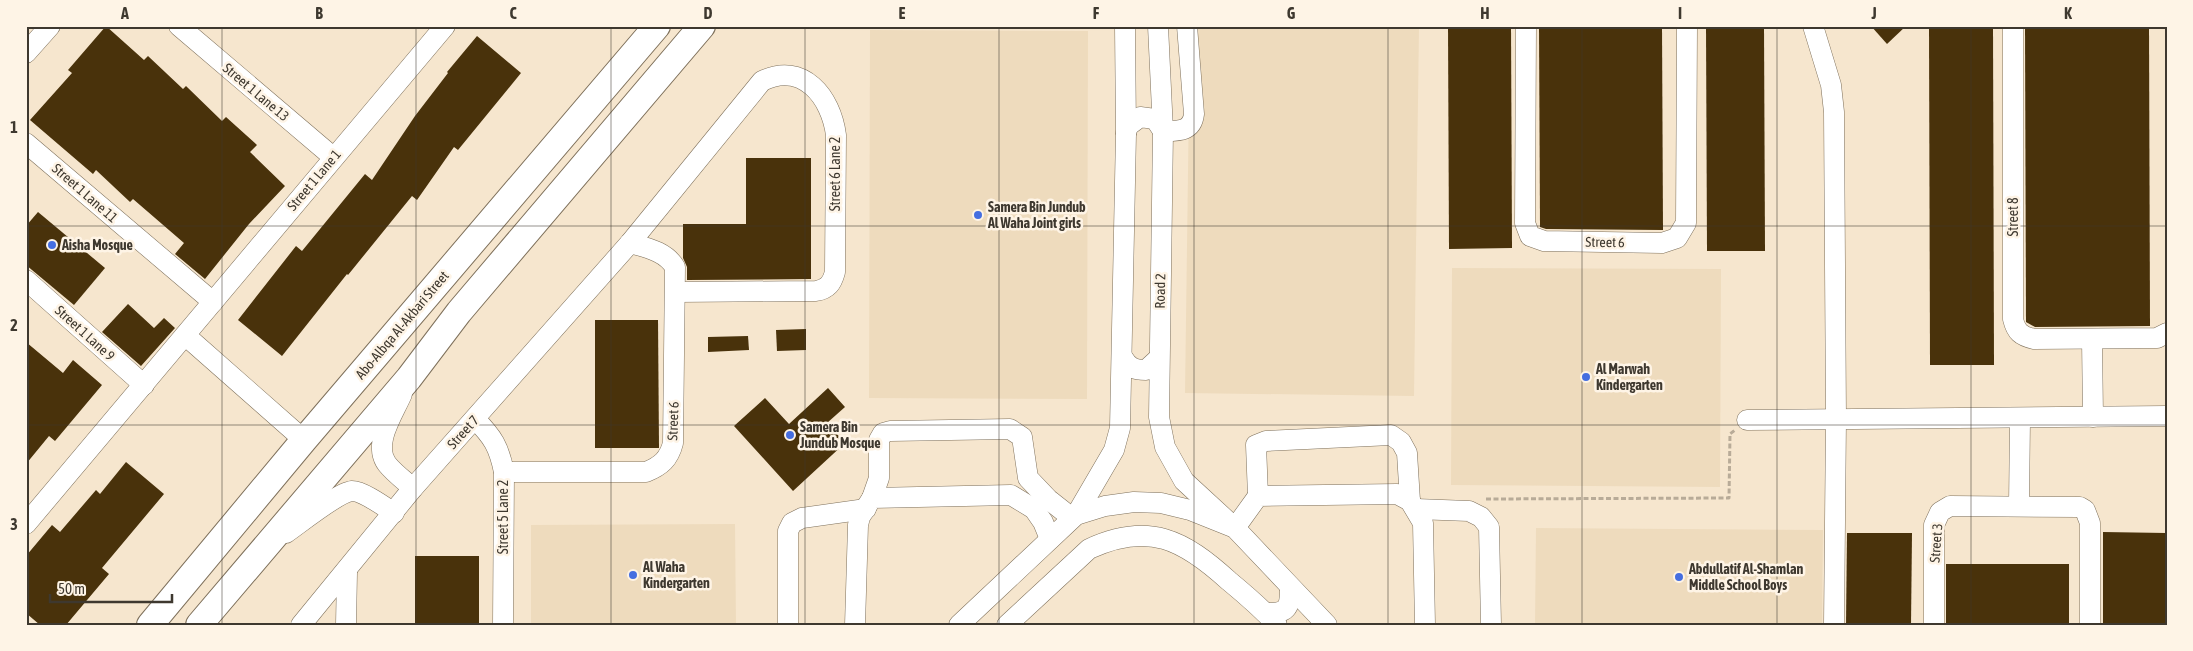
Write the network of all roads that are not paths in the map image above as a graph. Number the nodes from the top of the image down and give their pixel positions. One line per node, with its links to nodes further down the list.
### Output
1 (50, 26): 13 (street)
2 (179, 26): 18 (street, Street 1 Lane 13)
3 (657, 26): 17 (main road, Abo-Albqa Al-Akbari Street)
4 (702, 26): 23 (main road)
5 (1124, 26): 15 (street, Road 2)
6 (1158, 26): 14 (street, Road 2)
7 (1188, 26): 14 (street)
8 (1526, 26): 9 (street, Street 6)
9 (1687, 26)
10 (1813, 26): 35 (street)
11 (2013, 26): 26 (street, Street 8)
12 (438, 29): 18 (street, Street 1 Lane 1)
13 (26, 54)
14 (1163, 131): 15 (street); 28 (street, Road 2)
15 (1126, 133): 27 (street, Road 2)
16 (26, 142): 22 (street, Street 1 Lane 11)
17 (551, 150): 23 (main road); 37 (main road, Abo-Albqa Al-Akbari Street)
18 (333, 157): 22 (street, Street 1 Lane 1)
19 (630, 243): 21 (street, Street 6); 21 (street, Street 6 Lane 2); 34 (street, Street 7)
20 (26, 280): 30 (street, Street 1 Lane 9)
21 (676, 292): 38 (street, Street 6)
22 (213, 302): 25 (street, Street 1 Lane 1)
23 (459, 312): 29 (main road)
24 (2167, 334): 26 (street, Street 8)
25 (186, 336): 30 (street, Street 1 Lane 1); 37 (street)
26 (2092, 339): 32 (street)
27 (1122, 358): 28 (street); 47 (street, Road 2)
28 (1159, 358): 49 (street, Road 2)
29 (409, 378): 40 (street); 51 (main road)
30 (144, 385): 48 (street, Street 1 Lane 1)
31 (2167, 416): 32 (street)
32 (2093, 417): 33 (street)
33 (2020, 418): 35 (street); 45 (street)
34 (475, 419): 38 (street, Street 5 Lane 2); 40 (street, Street 7)
35 (1836, 419): 36 (street); 69 (street)
36 (1747, 420)
37 (304, 440): 57 (main road, Abo-Albqa Al-Akbari Street)
38 (504, 472): 61 (street, Street 5 Lane 2)
39 (1028, 478): 41 (street); 43 (street); 47 (street)
40 (413, 488): 46 (street, Street 7)
41 (1011, 495): 43 (street); 50 (street)
42 (1258, 496): 44 (street); 44 (street); 49 (street)
43 (869, 503): 62 (street); 63 (street)
44 (1413, 505): 67 (street); 68 (street)
45 (2019, 506): 70 (street, Street 3); 71 (street, Street 3)
46 (394, 513): 51 (street); 52 (street, Street 7)
47 (1074, 516): 49 (street, Road 2); 50 (street, Road 2)
48 (27, 520)
49 (1235, 528): 54 (street, Road 2)
50 (1050, 539): 53 (street, Road 2)
51 (265, 546): 58 (main road)
52 (347, 572): 59 (street, Street 7); 60 (street)
53 (1003, 582): 55 (street); 64 (street, Road 2)
54 (1290, 588): 56 (street); 66 (street, Road 2)
55 (1024, 609): 56 (street); 65 (street)
56 (1272, 619)
57 (150, 625)
58 (198, 625)
59 (301, 625)
60 (346, 625)
61 (503, 625)
62 (788, 625)
63 (855, 625)
64 (959, 625)
65 (1006, 625)
66 (1327, 625)
67 (1425, 625)
68 (1491, 625)
69 (1834, 625)
70 (1934, 625)
71 (2090, 625)

